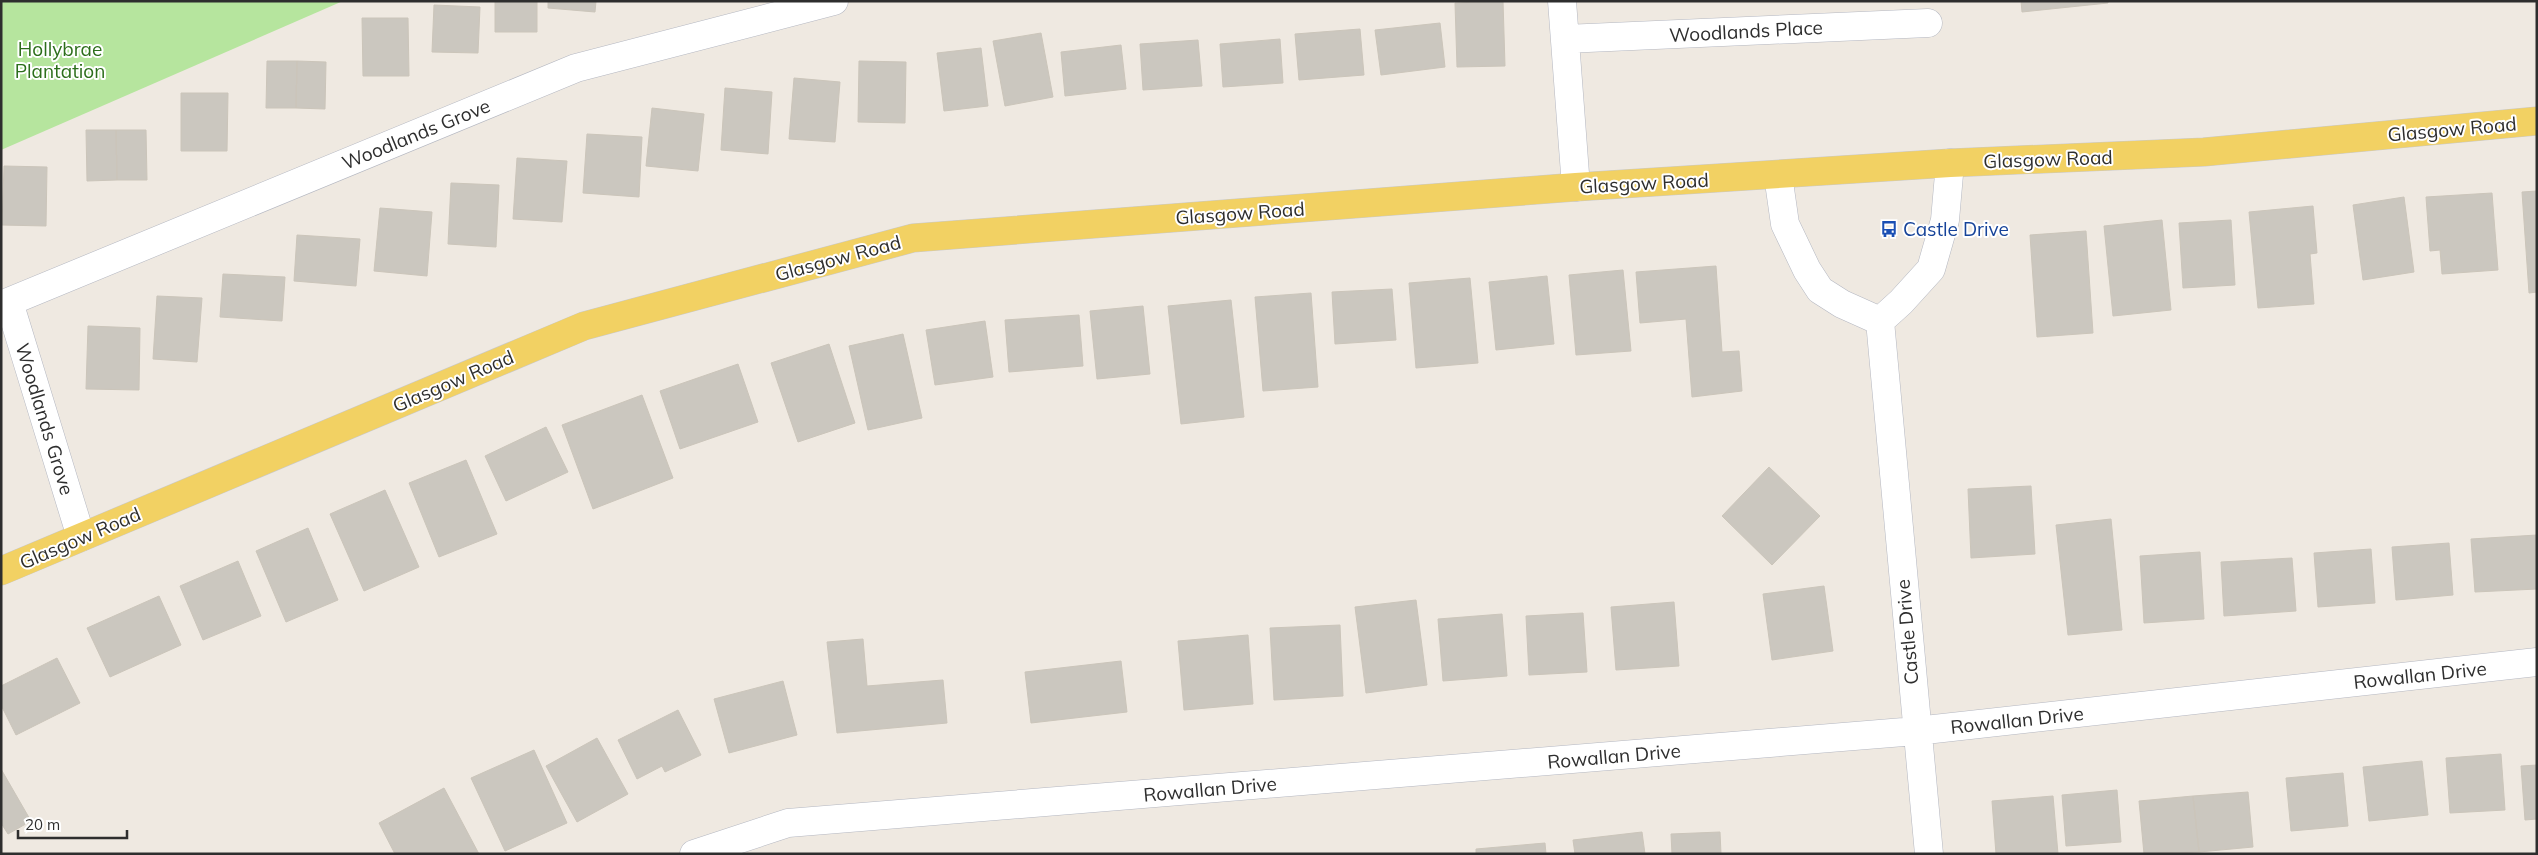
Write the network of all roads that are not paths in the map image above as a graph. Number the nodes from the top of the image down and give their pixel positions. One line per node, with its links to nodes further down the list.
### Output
1 (834, 1): 9 (street, Woodlands Grove)
2 (1562, 1): 4 (street)
3 (1928, 23): 4 (street, Woodlands Place)
4 (1565, 39): 8 (street)
5 (2537, 121): 6 (main road, Glasgow Road)
6 (1950, 163): 7 (main road, Glasgow Road); 10 (street)
7 (1778, 175): 8 (main road, Glasgow Road); 10 (street)
8 (1576, 187): 11 (main road, Glasgow Road)
9 (5, 303): 11 (street, Woodlands Grove)
10 (1880, 321): 14 (street, Castle Drive)
11 (81, 537): 12 (main road, Glasgow Road)
12 (1, 571)
13 (2537, 662): 14 (street, Rowallan Drive)
14 (1916, 731): 15 (street, Rowallan Drive); 16 (street, Castle Drive)
15 (694, 854)
16 (1929, 854)

